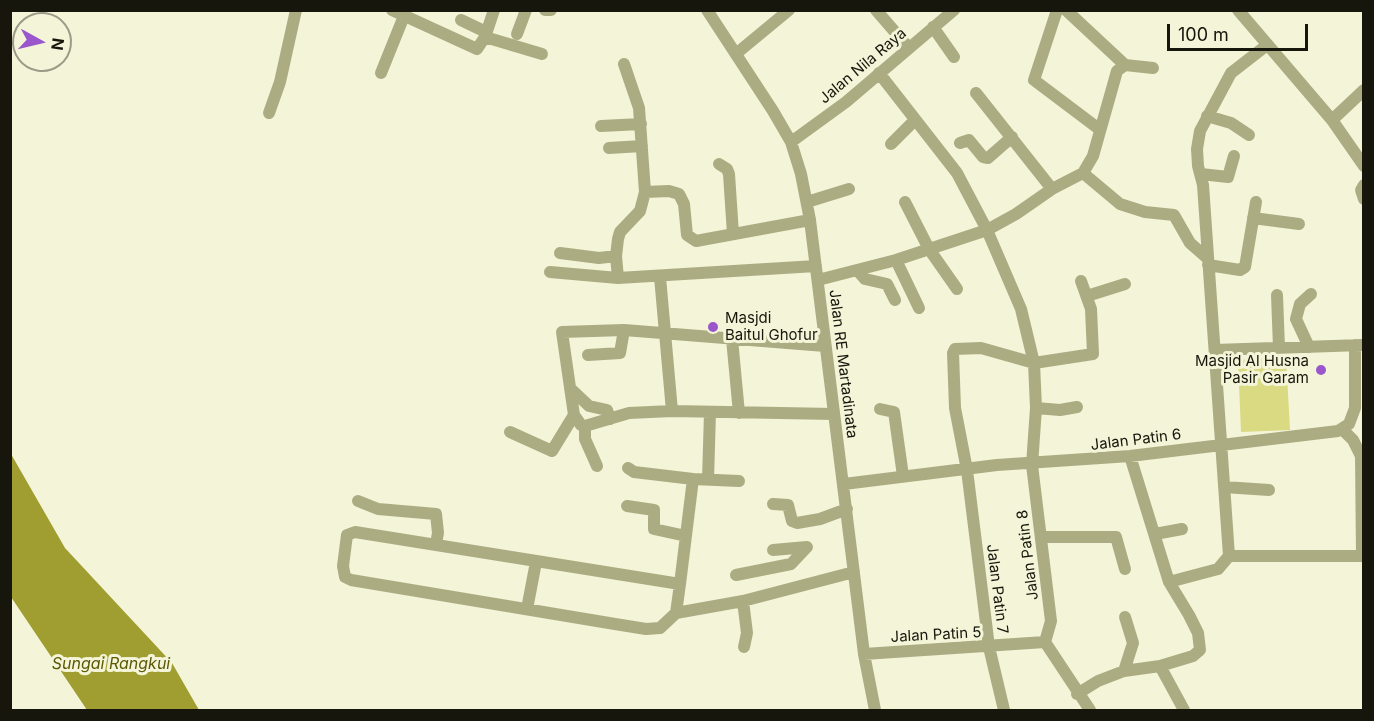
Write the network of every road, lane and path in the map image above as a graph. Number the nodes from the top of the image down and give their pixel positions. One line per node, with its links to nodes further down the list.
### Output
1 (296, 10): 31 (street)
2 (392, 10): 14 (street)
3 (495, 10): 18 (street)
4 (526, 10): 17 (street)
5 (545, 10): 6 (street)
6 (551, 10)
7 (707, 10): 21 (street, Jalan RE Martadinata)
8 (789, 10): 21 (street)
9 (876, 10): 20 (street)
10 (954, 10): 16 (street, Jalan Nila Raya)
11 (1057, 10): 37 (street)
12 (1066, 10): 25 (street)
13 (1238, 10): 19 (street)
14 (404, 16): 18 (street); 27 (street)
15 (461, 20): 18 (street)
16 (933, 27): 20 (street, Jalan Nila Raya); 23 (street)
17 (517, 34)
18 (486, 35): 22 (street)
19 (1266, 45): 32 (street); 34 (street)
20 (908, 47): 28 (street, Jalan Nila Raya)
21 (737, 53): 40 (street, Jalan RE Martadinata)
22 (542, 54)
23 (954, 57)
24 (624, 64): 35 (street)
25 (1125, 65): 26 (street); 37 (street)
26 (1153, 68)
27 (381, 73)
28 (879, 73): 33 (street, Jalan Patin 8); 40 (street, Jalan Nila Raya)
29 (1364, 90): 34 (street)
30 (976, 93): 39 (street)
31 (269, 113)
32 (1207, 116): 38 (street); 49 (street)
33 (915, 120): 42 (street); 61 (street, Jalan Patin 8)
34 (1332, 120): 47 (street)
35 (641, 124): 36 (street); 43 (street)
36 (601, 126)
37 (1099, 129): 48 (street)
38 (1249, 135)
39 (1012, 137): 41 (street); 52 (street)
40 (791, 142): 55 (street, Jalan RE Martadinata)
41 (960, 143)
42 (891, 144)
43 (642, 147): 44 (street); 53 (street)
44 (609, 148)
45 (1234, 156): 49 (street)
46 (719, 164): 62 (street)
47 (1364, 166)
48 (1083, 173): 52 (street); 67 (street)
49 (1201, 174): 67 (street)
50 (1364, 185): 54 (street)
51 (849, 189): 55 (street)
52 (1052, 189): 61 (street)
53 (645, 192): 62 (street); 65 (street)
54 (1364, 199)
55 (807, 202): 59 (street, Jalan RE Martadinata)
56 (905, 202): 63 (street)
57 (1256, 202): 58 (street)
58 (1253, 218): 60 (street); 67 (street)
59 (810, 220): 62 (street); 68 (street, Jalan RE Martadinata)
60 (1299, 224)
61 (987, 230): 63 (street); 91 (street, Jalan Patin 8)
62 (733, 234)
63 (930, 249): 66 (street); 76 (street)
64 (560, 253): 65 (street)
65 (616, 256): 72 (street)
66 (896, 260): 69 (street); 81 (street)
67 (1207, 261): 89 (street)
68 (816, 266): 71 (street); 73 (street, Jalan RE Martadinata)
69 (858, 271): 73 (street); 80 (street)
70 (550, 272): 72 (street)
71 (660, 277): 72 (street); 83 (street)
72 (618, 278)
73 (818, 280): 86 (street, Jalan RE Martadinata)
74 (1081, 280): 79 (street)
75 (1125, 284): 79 (street)
76 (957, 289)
77 (1311, 294): 87 (street)
78 (1277, 295): 88 (street)
79 (1087, 296): 91 (street)
80 (895, 300)
81 (919, 308)
82 (624, 330): 83 (street); 90 (street); 92 (street)
83 (664, 335): 84 (street); 96 (street)
84 (732, 339): 86 (street); 98 (street)
85 (1361, 344): 87 (street); 101 (street)
86 (825, 346): 99 (street, Jalan RE Martadinata)
87 (1309, 347): 88 (street)
88 (1279, 348): 89 (street)
89 (1215, 350): 107 (street)
90 (588, 355)
91 (1034, 363): 94 (street, Jalan Patin 8); 113 (street, Jalan Patin 7)
92 (570, 388): 100 (street); 102 (street)
93 (1077, 407): 94 (street)
94 (1036, 408): 110 (street, Jalan Patin 8)
95 (880, 409): 114 (street)
96 (672, 411): 97 (street); 102 (street)
97 (710, 412): 98 (street); 116 (street)
98 (739, 413): 99 (street)
99 (834, 414): 118 (street, Jalan RE Martadinata)
100 (574, 415): 103 (street); 105 (street)
101 (1353, 417): 104 (street); 106 (street)
102 (610, 419): 103 (street)
103 (585, 426): 111 (street)
104 (1342, 429): 106 (street); 107 (street, Jalan Patin 6)
105 (510, 432)
106 (1353, 440): 109 (street)
107 (1221, 444): 108 (street, Jalan Patin 6); 119 (street)
108 (1130, 456): 110 (street, Jalan Patin 6); 126 (street)
109 (1362, 456): 132 (street)
110 (1032, 465): 113 (street, Jalan Patin 6); 128 (street, Jalan Patin 8)
111 (597, 466)
112 (628, 468): 115 (street)
113 (967, 470): 114 (street, Jalan Patin 6); 147 (street, Jalan Patin 7)
114 (903, 476): 118 (street, Jalan Patin 6)
115 (693, 479): 116 (street); 127 (street)
116 (708, 480): 117 (street)
117 (739, 481)
118 (844, 484): 124 (street, Jalan RE Martadinata)
119 (1224, 487): 120 (street); 131 (street)
120 (1269, 490)
121 (358, 501): 129 (street)
122 (774, 504): 124 (street)
123 (627, 506): 127 (street)
124 (847, 509): 136 (street, Jalan RE Martadinata)
125 (1182, 529): 126 (street)
126 (1155, 534): 138 (street)
127 (686, 536): 139 (street)
128 (1041, 537): 134 (street); 145 (street, Jalan Patin 8)
129 (436, 544): 133 (street); 142 (street)
130 (773, 550): 135 (street)
131 (1229, 556): 132 (street); 138 (street)
132 (1363, 556)
133 (536, 562): 139 (street); 142 (street)
134 (1125, 569)
135 (765, 571): 137 (street); 140 (street)
136 (854, 573): 140 (street); 148 (street, Jalan RE Martadinata)
137 (736, 575)
138 (1169, 582): 149 (street)
139 (680, 584): 143 (street)
140 (771, 592): 141 (street)
141 (743, 601): 143 (street); 146 (street)
142 (527, 609): 143 (street)
143 (676, 613)
144 (1125, 617): 150 (street)
145 (1045, 642): 147 (street, Jalan Patin 5); 151 (street)
146 (744, 647)
147 (989, 647): 148 (street, Jalan Patin 5); 153 (street, Jalan Patin 7)
148 (864, 654): 152 (street, Jalan RE Martadinata)
149 (1160, 666): 150 (street); 155 (street)
150 (1124, 671): 151 (street)
151 (1077, 694): 154 (street)
152 (875, 711)
153 (1004, 711)
154 (1090, 711)
155 (1184, 711)

